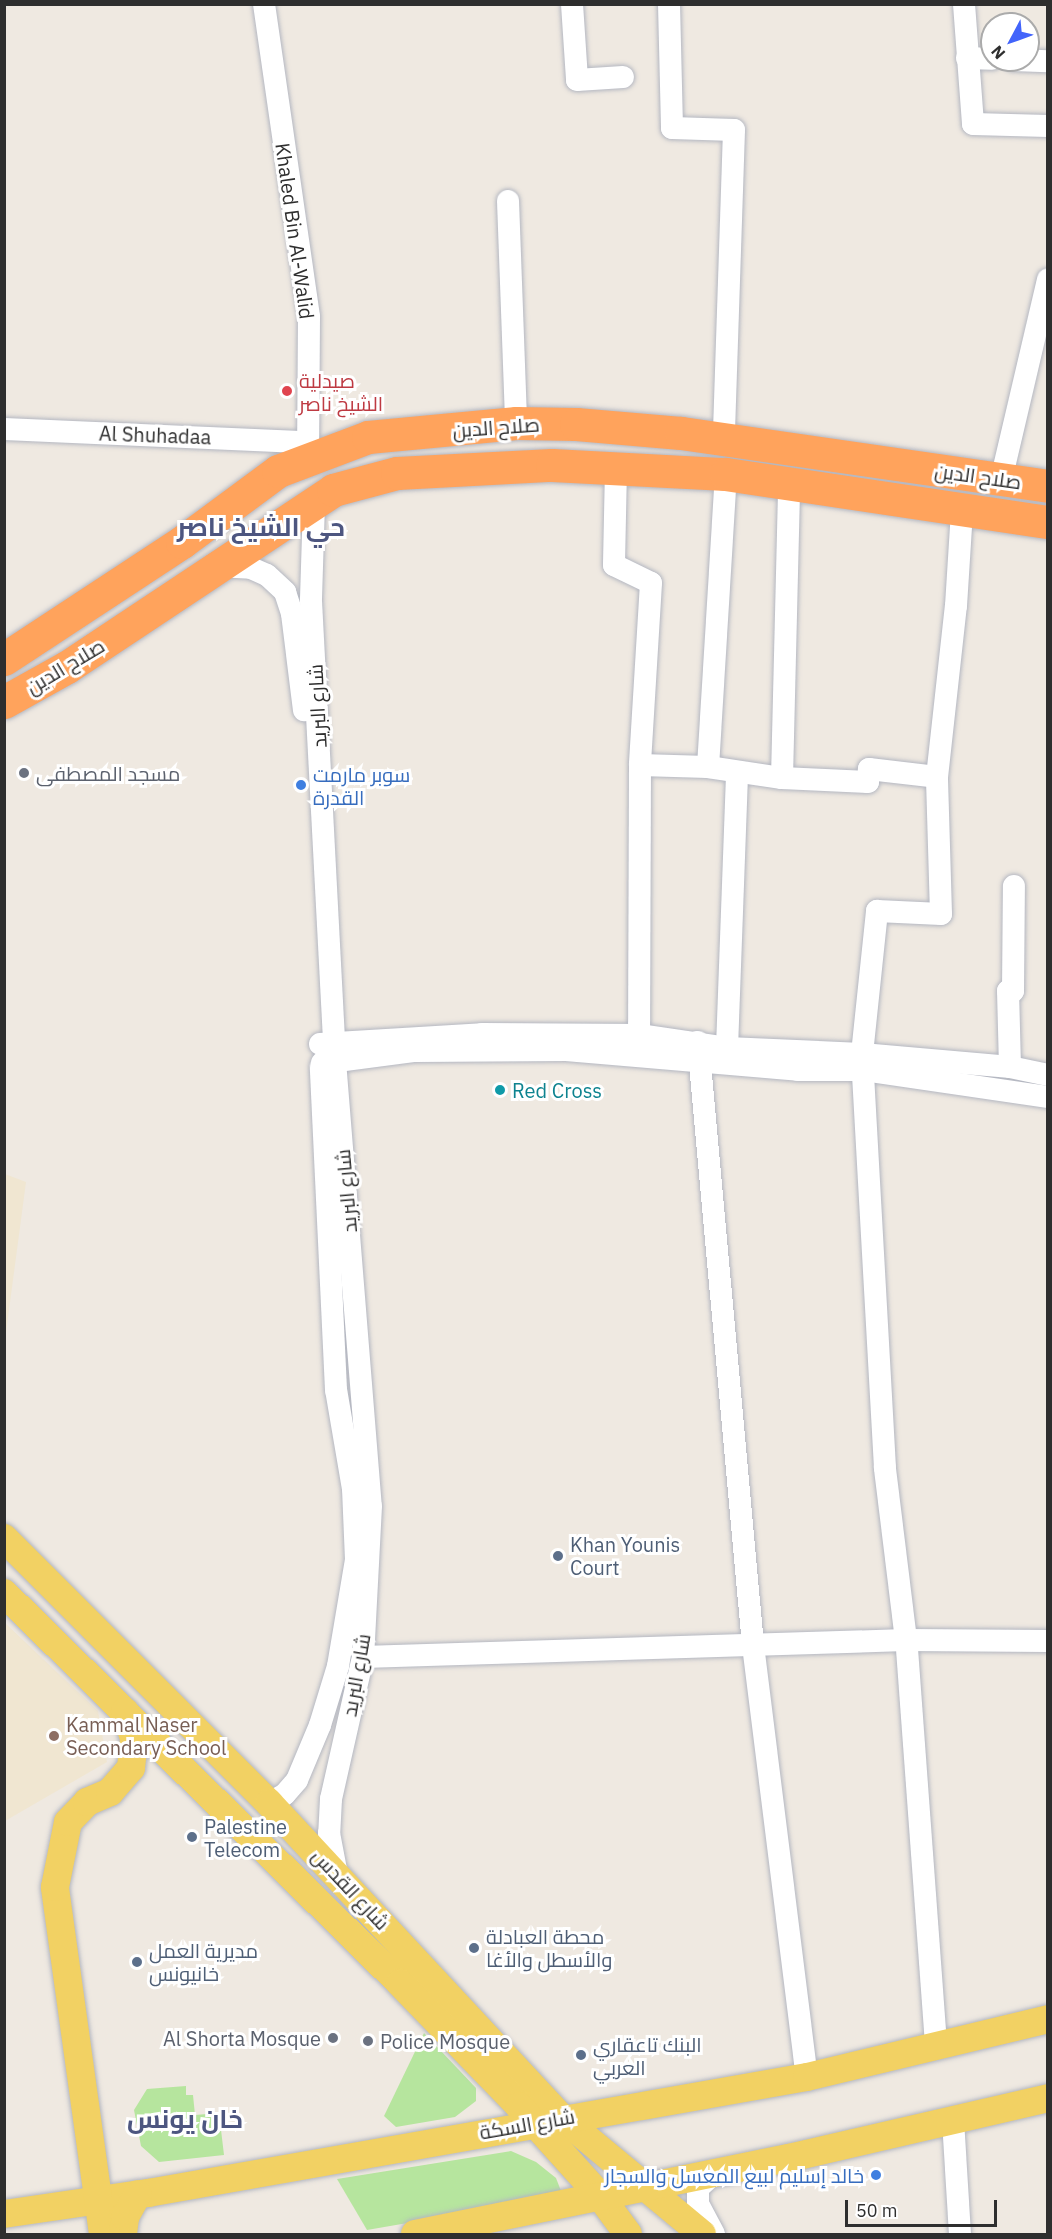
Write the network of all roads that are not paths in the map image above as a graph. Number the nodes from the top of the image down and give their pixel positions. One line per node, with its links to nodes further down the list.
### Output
1 (264, 4): 14 (street, Khaled Bin Al-Walid)
2 (572, 4): 7 (street)
3 (669, 4): 13 (street)
4 (964, 4): 5 (street)
5 (967, 58): 6 (street); 8 (street)
6 (980, 59)
7 (622, 77)
8 (1047, 126)
9 (508, 201): 11 (street)
10 (1047, 279): 17 (street)
11 (516, 423): 13 (highway, صلاح الدين); 14 (highway, صلاح الدين)
12 (4, 429): 14 (street, Al Shuhadaa)
13 (724, 438): 17 (highway, صلاح الدين)
14 (307, 450): 24 (highway, صلاح الدين)
15 (616, 468): 16 (highway, صلاح الدين); 20 (highway, صلاح الدين); 26 (street)
16 (726, 474): 18 (highway, صلاح الدين); 27 (street)
17 (1006, 480): 19 (highway, صلاح الدين); 21 (highway)
18 (789, 482): 21 (highway, صلاح الدين); 30 (street)
19 (1047, 486)
20 (314, 502): 23 (highway, صلاح الدين); 35 (street, شارع البريد)
21 (973, 511): 22 (highway, صلاح الدين); 29 (street)
22 (1047, 522)
23 (218, 566): 25 (highway, صلاح الدين); 35 (street, شارع البريد)
24 (4, 658)
25 (4, 702)
26 (640, 765): 27 (street); 32 (street)
27 (708, 766): 28 (street)
28 (737, 773): 30 (street); 33 (street)
29 (937, 777): 30 (street); 36 (street)
30 (782, 778)
31 (1014, 886): 37 (street)
32 (639, 1035): 34 (street); 35 (street)
33 (727, 1048): 34 (street); 36 (street)
34 (698, 1052): 35 (street); 36 (street); 44 (street)
35 (327, 1053): 45 (street, شارع البريد); 47 (street, شارع البريد)
36 (862, 1062): 37 (street); 39 (street); 42 (street)
37 (1010, 1067): 38 (street)
38 (1047, 1075)
39 (1047, 1097)
40 (4, 1538): 47 (main road, شارع القدس)
41 (4, 1593): 46 (main road, شارع القدس)
42 (906, 1640): 43 (street); 44 (street); 50 (street)
43 (1047, 1641)
44 (753, 1645): 45 (street); 51 (street)
45 (363, 1657): 48 (street, شارع البريد)
46 (123, 1707): 55 (main road, شارع القدس); 60 (main road)
47 (269, 1803): 48 (main road, شارع القدس)
48 (337, 1875): 53 (main road, شارع القدس)
49 (1047, 2019): 50 (main road, شارع السكة)
50 (936, 2044): 51 (main road, شارع السكة)
51 (807, 2077): 53 (main road, شارع السكة)
52 (1047, 2098): 54 (main road)
53 (561, 2117): 55 (main road, شارع السكة); 57 (main road, شارع القدس)
54 (953, 2120): 56 (main road); 67 (street)
55 (533, 2122): 58 (main road, شارع السكة); 59 (main road, شارع القدس)
56 (716, 2172): 57 (main road); 62 (street)
57 (645, 2188): 59 (main road); 62 (main road, شارع القدس)
58 (138, 2194): 60 (main road, شارع السكة); 64 (main road)
59 (600, 2196): 65 (main road); 66 (main road, شارع القدس)
60 (97, 2200): 61 (main road, شارع السكة); 63 (main road)
61 (4, 2214)
62 (703, 2234)
63 (103, 2235)
64 (123, 2235)
65 (415, 2235)
66 (628, 2235)
67 (960, 2235)

